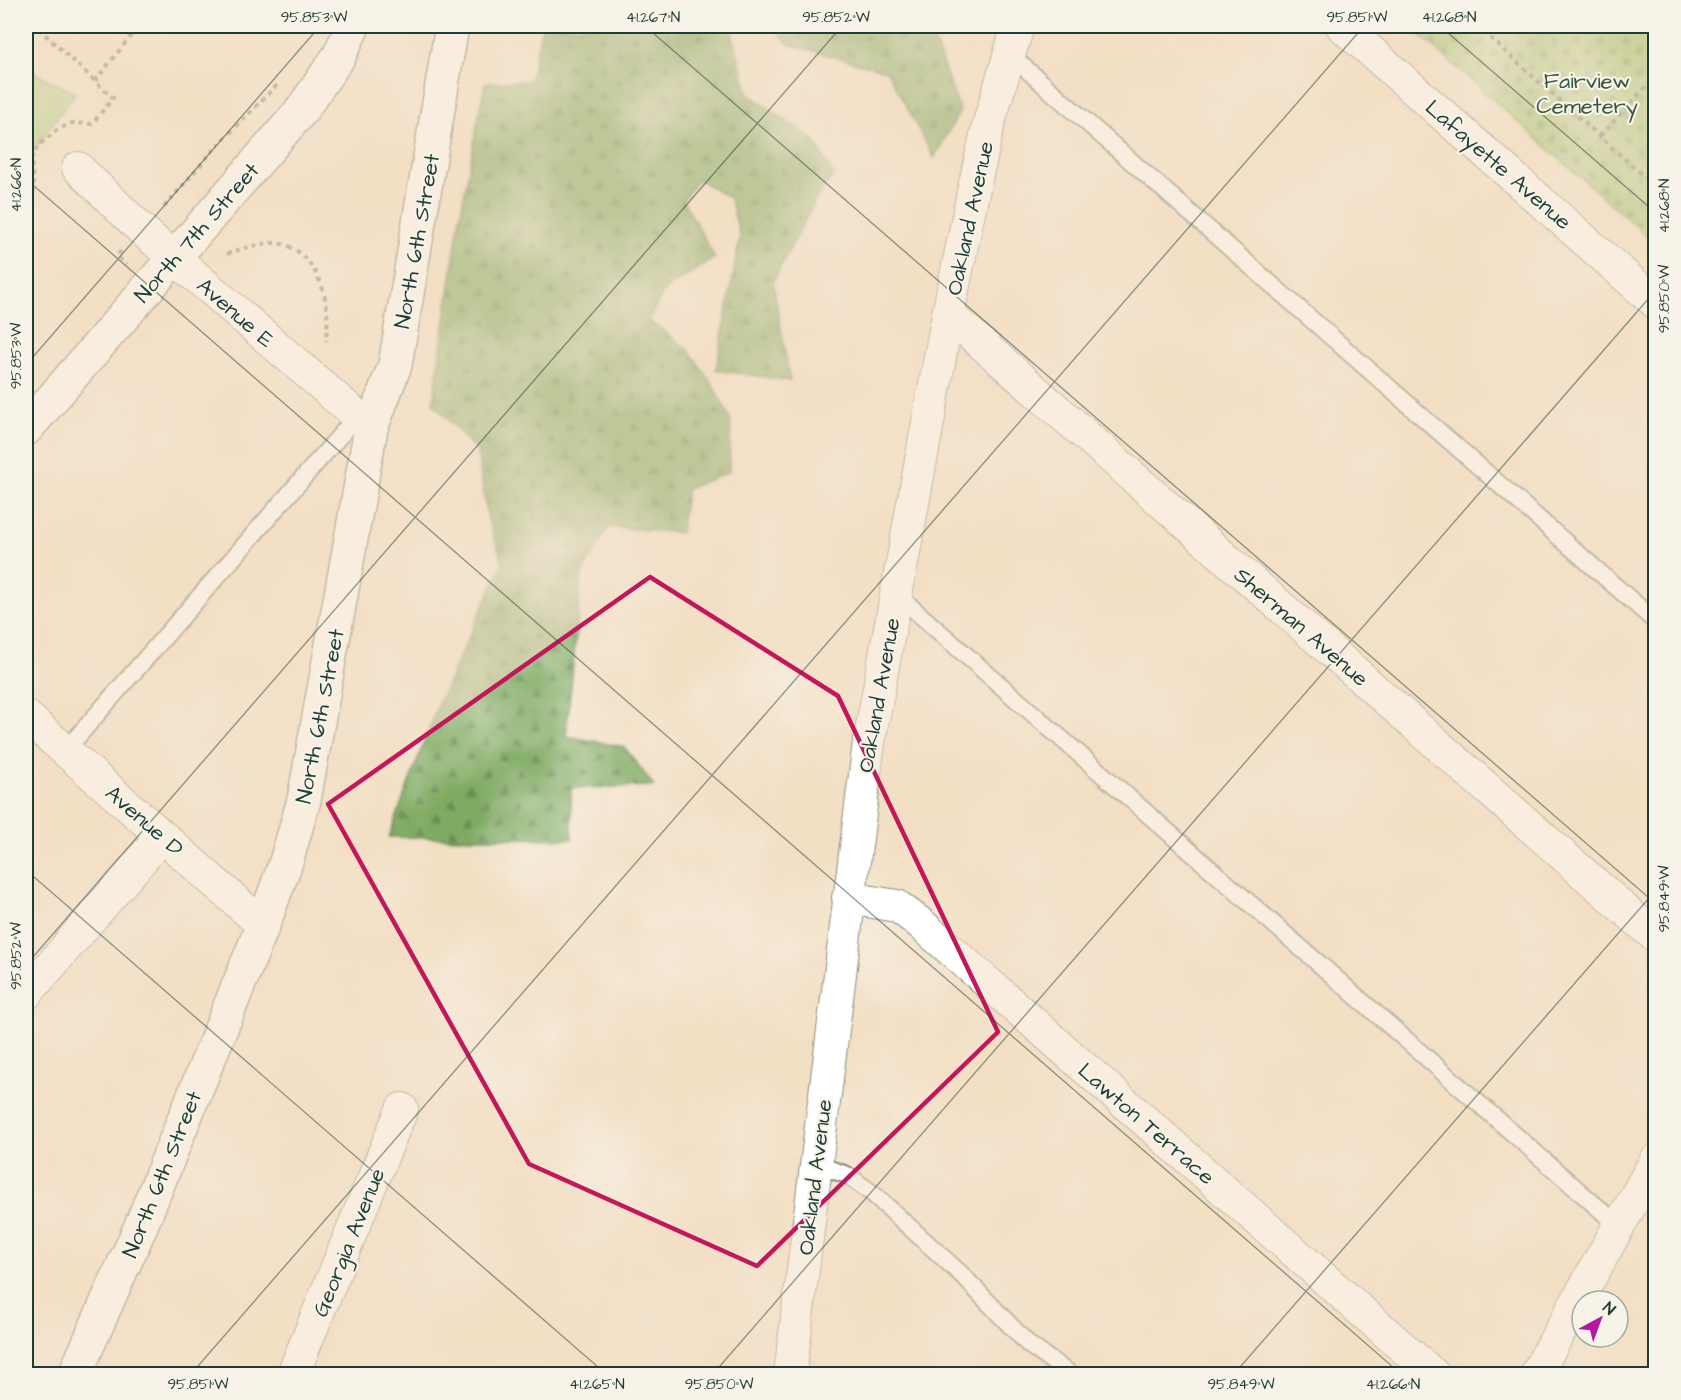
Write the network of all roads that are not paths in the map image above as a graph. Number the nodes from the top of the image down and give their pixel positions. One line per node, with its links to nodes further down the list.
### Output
1 (353, 26): 6 (street, North 7th Street)
2 (452, 26): 9 (street, North 6th Street)
3 (1342, 26): 7 (street, Lafayette Avenue)
4 (1014, 40): 8 (street, Oakland Avenue); 12 (lane)
5 (78, 168): 6 (street, Avenue E)
6 (173, 258): 9 (street, Avenue E); 10 (street, North 7th Street)
7 (1656, 303)
8 (948, 314): 11 (street, Oakland Avenue); 18 (street, Sherman Avenue)
9 (364, 422): 14 (lane); 17 (street, North 6th Street)
10 (26, 429)
11 (896, 594): 16 (street, Oakland Avenue); 23 (lane)
12 (1656, 622)
13 (27, 721): 14 (street, Avenue D)
14 (65, 751): 15 (street, Avenue D)
15 (162, 836): 17 (street, Avenue D); 19 (street)
16 (848, 898): 22 (street, Oakland Avenue); 28 (street, Lawton Terrace)
17 (263, 925): 24 (street, North 6th Street)
18 (1656, 937)
19 (26, 994)
20 (402, 1109): 25 (street, Georgia Avenue)
21 (1656, 1160): 23 (street)
22 (815, 1164): 26 (street, Oakland Avenue); 27 (lane)
23 (1619, 1226): 29 (street)
24 (75, 1374)
25 (293, 1374)
26 (790, 1374)
27 (1070, 1374)
28 (1432, 1374)
29 (1536, 1374)

